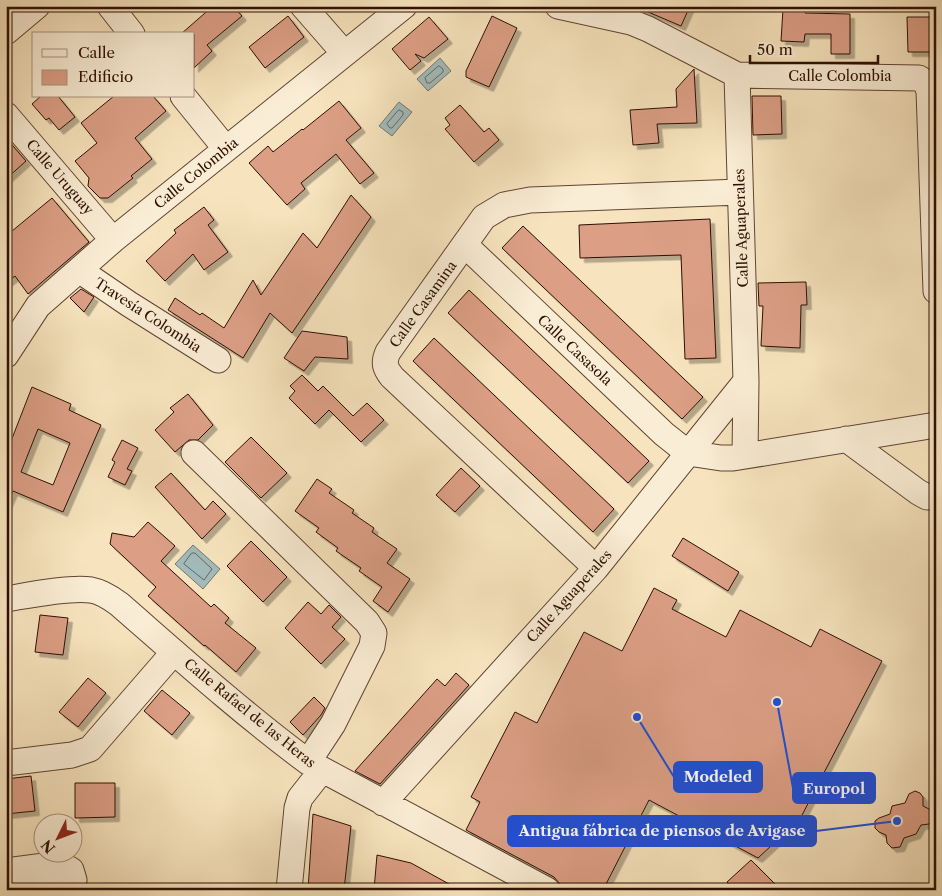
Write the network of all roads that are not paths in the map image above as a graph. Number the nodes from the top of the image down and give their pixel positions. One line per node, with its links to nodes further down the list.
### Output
1 (37, 6): 6 (street)
2 (110, 6): 7 (street)
3 (304, 6): 8 (street)
4 (404, 6): 8 (street, Calle Colombia)
5 (558, 6): 9 (street, Calle Colombia)
6 (6, 32)
7 (130, 32)
8 (344, 53): 12 (street, Calle Colombia)
9 (737, 75): 13 (street, Calle Aguaperales); 17 (street, Calle Colombia)
10 (186, 98): 12 (street)
11 (6, 115): 14 (street, Calle Uruguay)
12 (226, 148): 14 (street, Calle Colombia)
13 (740, 192): 15 (street, Calle Casamina); 20 (street, Calle Aguaperales)
14 (113, 240): 16 (street, Calle Colombia)
15 (464, 245): 26 (street, Calle Casasola); 28 (street, Calle Casamina)
16 (79, 270): 18 (street, Calle Colombia); 19 (street, Travesía Colombia)
17 (936, 291)
18 (6, 356)
19 (218, 360)
20 (746, 381): 22 (street, Calle Aguaperales); 24 (street, Calle Aguaperales)
21 (936, 425): 23 (street)
22 (709, 427): 24 (street); 26 (street, Calle Aguaperales)
23 (846, 439): 24 (street); 27 (street)
24 (745, 443): 26 (street)
25 (194, 453): 33 (street, Calle Rafael de las Heras)
26 (688, 453): 28 (street, Calle Aguaperales)
27 (936, 495)
28 (596, 568): 35 (street, Calle Aguaperales)
29 (6, 598): 30 (street, Calle Rafael de las Heras)
30 (174, 652): 32 (street); 33 (street, Calle Rafael de las Heras)
31 (6, 746): 32 (street)
32 (42, 758): 34 (street)
33 (315, 761): 35 (street, Calle Rafael de las Heras); 38 (street)
34 (6, 763)
35 (383, 803): 39 (street, Calle Rafael de las Heras)
36 (6, 871): 37 (street)
37 (6, 876)
38 (289, 890)
39 (547, 890)

